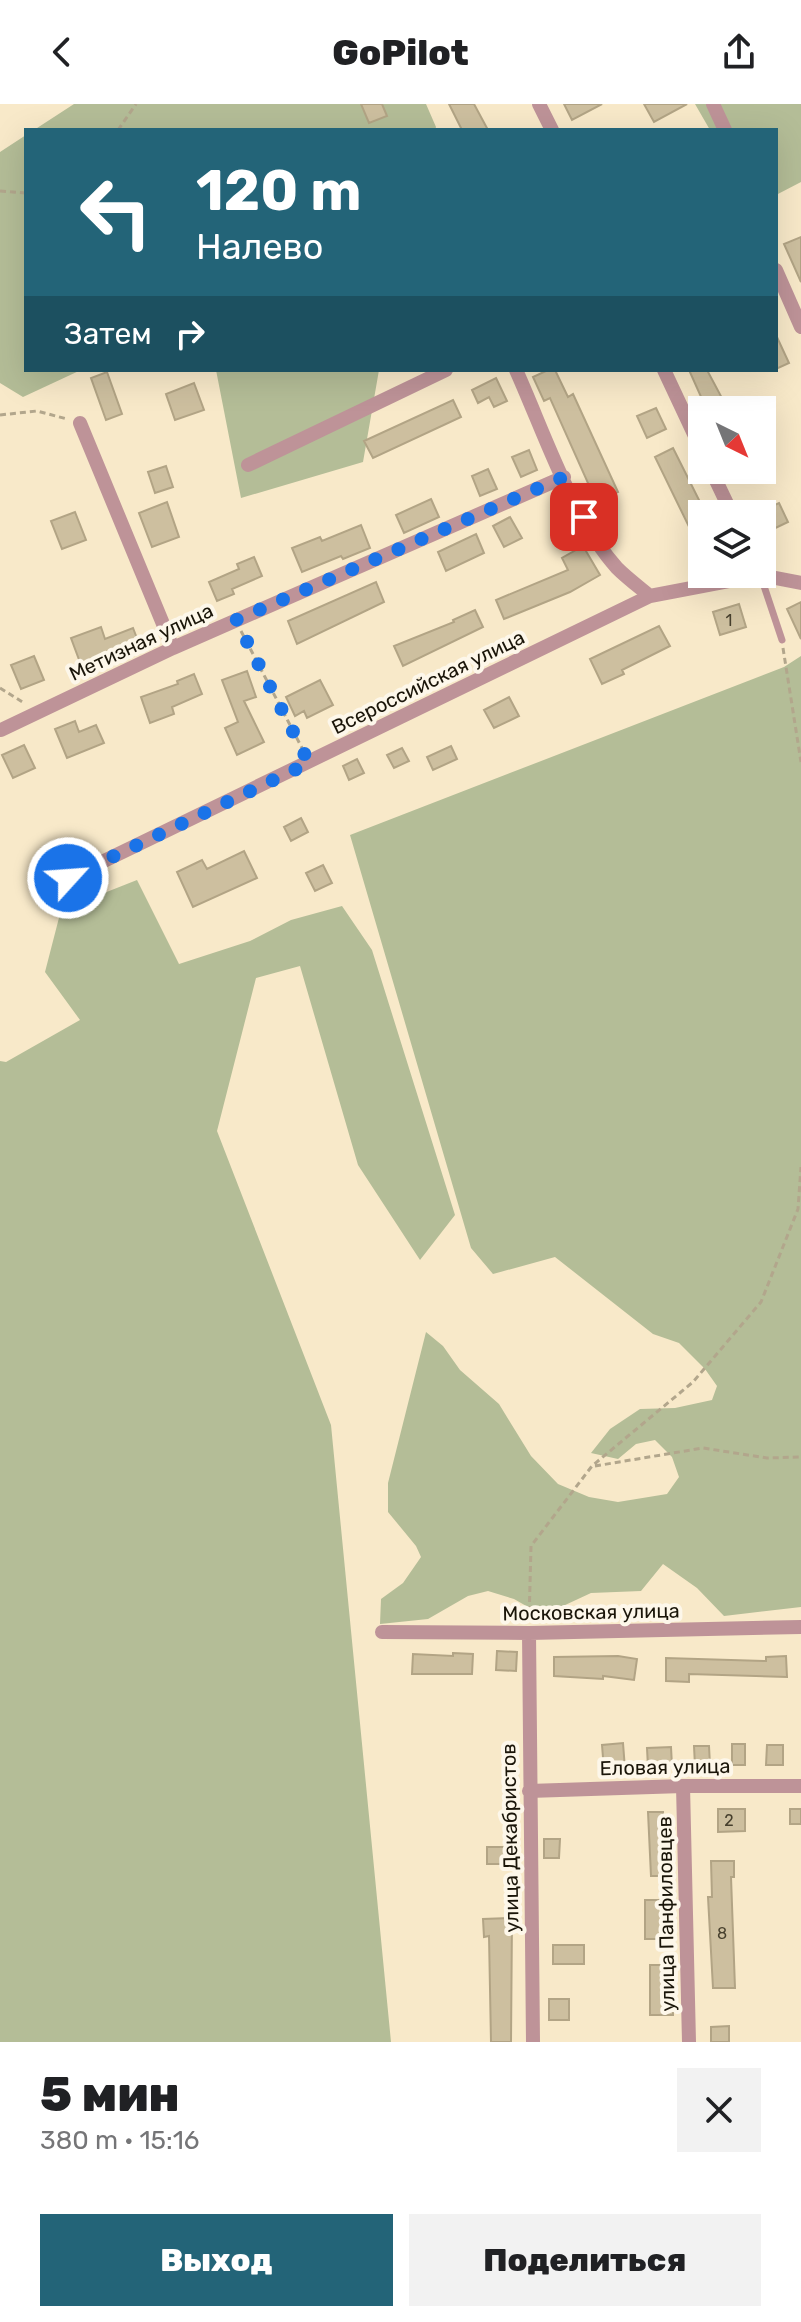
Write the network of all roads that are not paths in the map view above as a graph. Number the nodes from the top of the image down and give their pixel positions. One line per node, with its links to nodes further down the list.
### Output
1 (539, 104): 3 (street)
2 (713, 104): 4 (street)
3 (551, 128)
4 (724, 128)
5 (778, 275): 6 (street)
6 (801, 327)
7 (442, 372): 12 (street)
8 (517, 372): 13 (street)
9 (665, 372): 10 (street)
10 (688, 421)
11 (80, 423): 20 (street)
12 (248, 465)
13 (564, 477): 18 (street); 20 (street, Метизная улица)
14 (776, 578): 15 (street, Всероссийская улица)
15 (801, 583)
16 (690, 588): 18 (street, Всероссийская улица)
17 (765, 588): 19 (lane)
18 (650, 596): 22 (street, Всероссийская улица)
19 (782, 640)
20 (173, 648): 21 (street, Метизная улица)
21 (1, 730)
22 (42, 891)
23 (801, 1627): 25 (street, Московская улица)
24 (382, 1632): 25 (street, Московская улица)
25 (529, 1633): 28 (street, улица Декабристов)
26 (683, 1786): 27 (street, Еловая улица); 28 (street, Еловая улица); 30 (street, улица Панфиловцев)
27 (801, 1786)
28 (529, 1791): 29 (street, улица Декабристов)
29 (533, 2042)
30 (689, 2042)

